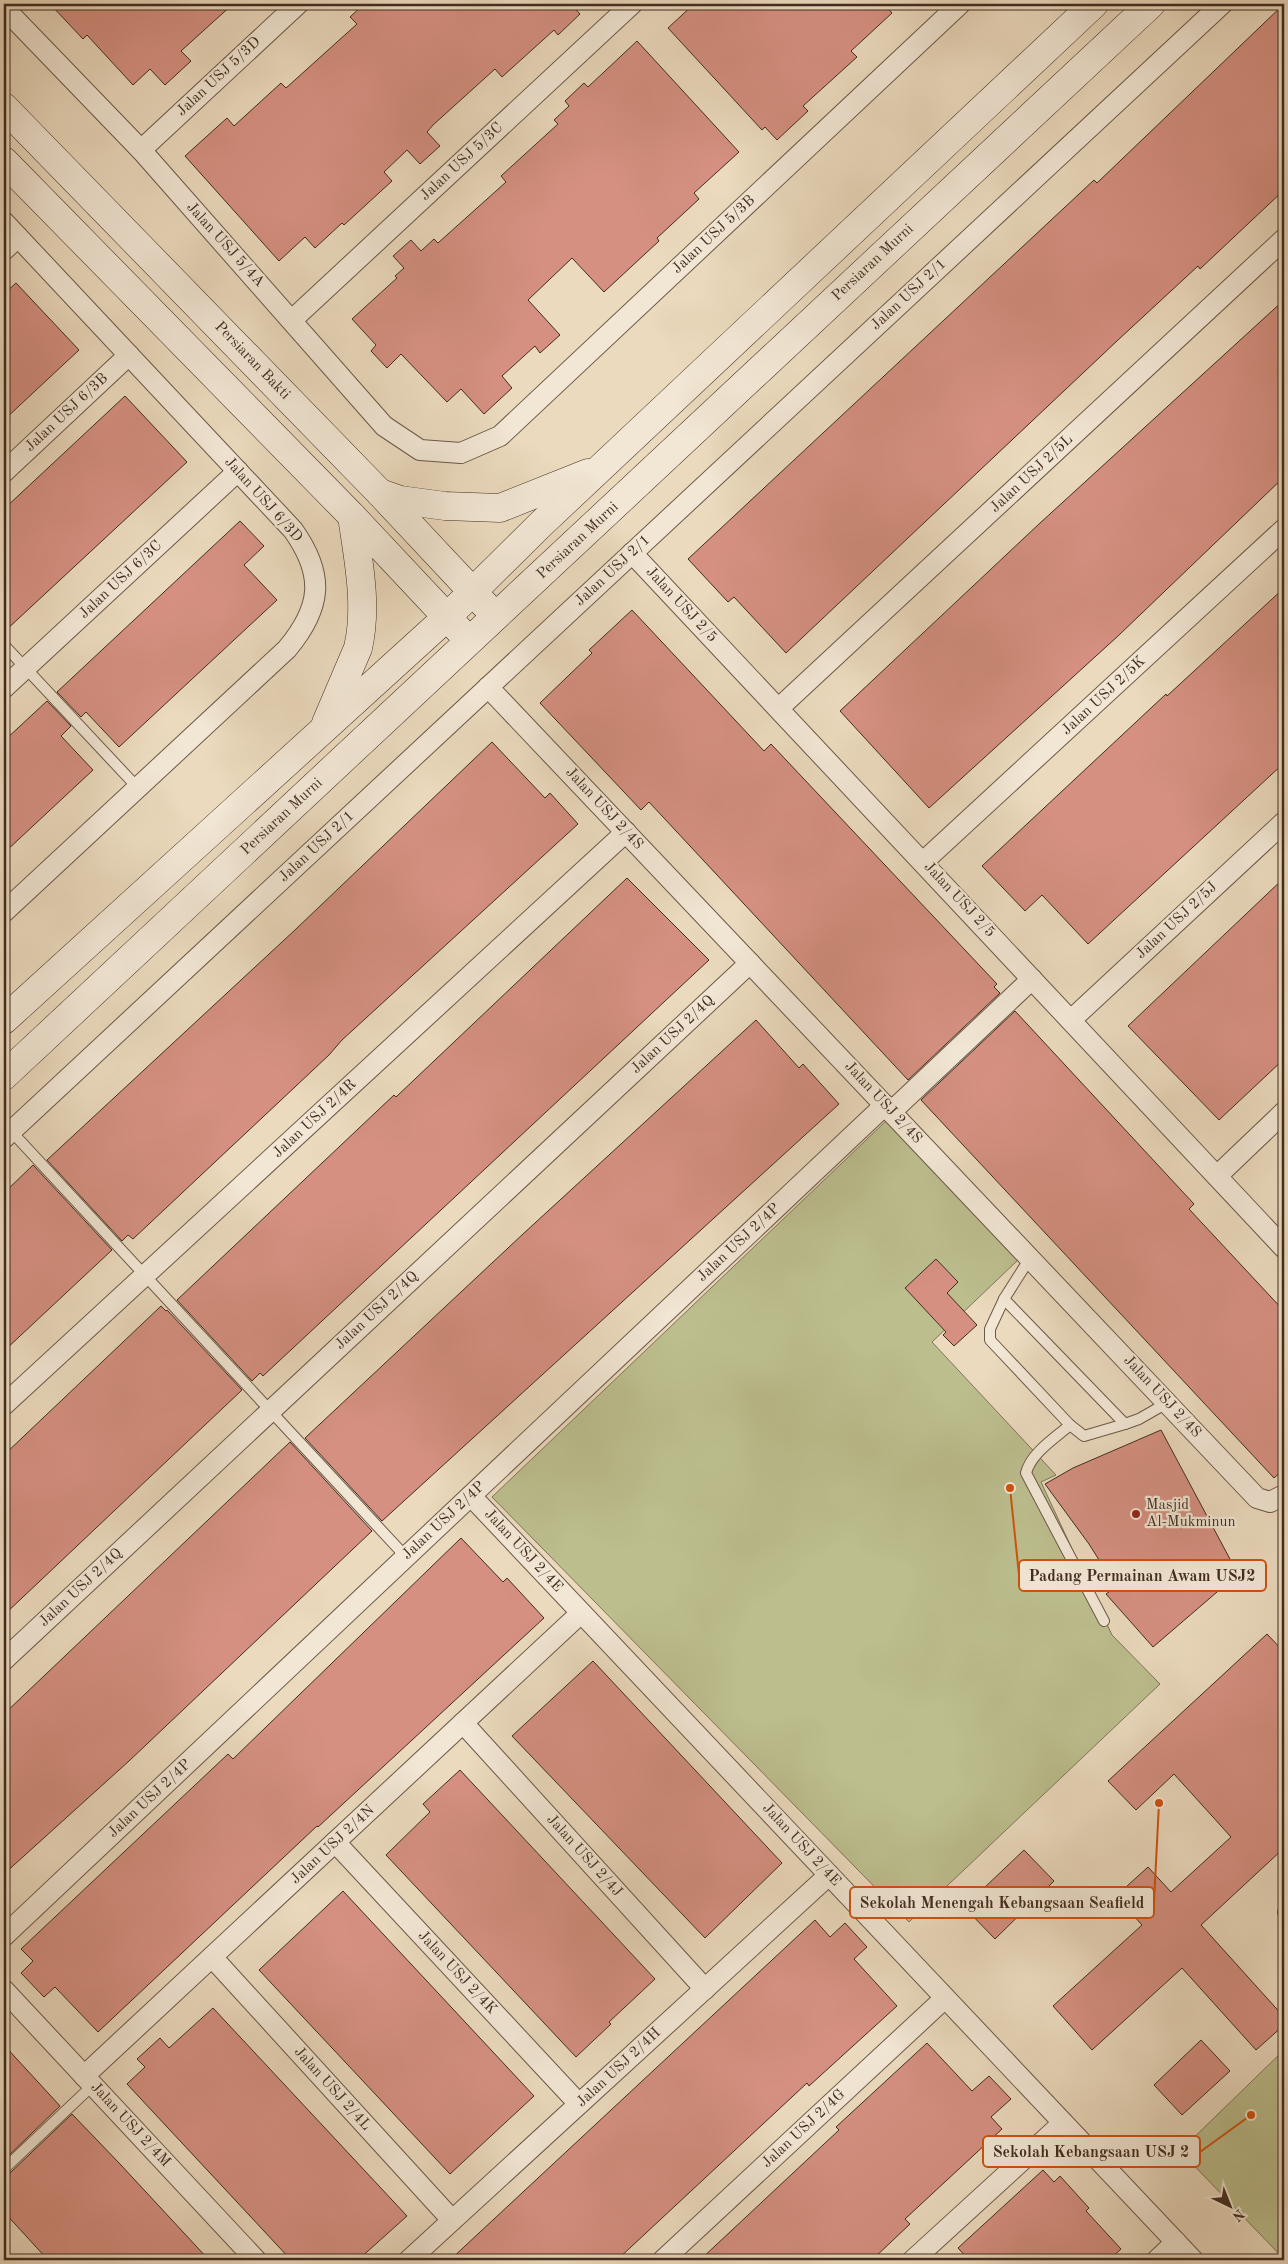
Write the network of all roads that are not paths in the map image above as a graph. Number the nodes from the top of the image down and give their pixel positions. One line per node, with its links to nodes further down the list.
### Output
1 (298, 4): 9 (street, Jalan USJ 5/3D)
2 (632, 4): 14 (street, Jalan USJ 5/3C)
3 (960, 4): 16 (street, Jalan USJ 5/3B)
4 (1094, 4): 17 (main road)
5 (1151, 4): 26 (main road, Persiaran Murni)
6 (1222, 4): 23 (street, Jalan USJ 2/1)
7 (4, 8): 9 (street, Jalan USJ 5/4A)
8 (4, 107): 20 (main road, Persiaran Bakti)
9 (141, 150): 14 (street, Jalan USJ 5/4A)
10 (4, 161): 21 (main road)
11 (4, 222): 13 (street, Jalan USJ 6/3D)
12 (1284, 239): 32 (street, Jalan USJ 2/5L)
13 (11, 243): 15 (street, Jalan USJ 6/3D)
14 (292, 320): 16 (street, Jalan USJ 5/4A)
15 (129, 355): 18 (street, Jalan USJ 6/3D); 19 (street, Jalan USJ 6/3B)
16 (460, 453)
17 (600, 468): 20 (main road); 24 (main road)
18 (238, 471): 29 (street, Jalan USJ 6/3C); 34 (street, Jalan USJ 6/3D)
19 (4, 472)
20 (380, 493): 24 (main road, Persiaran Bakti)
21 (352, 516): 25 (main road); 33 (main road)
22 (1284, 529): 37 (street, Jalan USJ 2/5K)
23 (632, 553): 30 (street, Jalan USJ 2/1); 32 (street, Jalan USJ 2/5)
24 (473, 591): 25 (main road); 26 (main road, Persiaran Bakti)
25 (448, 618): 27 (main road); 33 (main road)
26 (496, 618): 27 (main road, Persiaran Murni)
27 (471, 642): 43 (main road, Persiaran Murni)
28 (4, 645): 29 (lane)
29 (26, 668): 31 (street, Jalan USJ 6/3C); 34 (lane)
30 (488, 687): 36 (street, Jalan USJ 2/4S); 46 (street, Jalan USJ 2/1)
31 (4, 688)
32 (779, 708): 37 (street, Jalan USJ 2/5)
33 (323, 731): 41 (main road)
34 (137, 787): 38 (street, Jalan USJ 6/3D)
35 (1284, 822): 42 (street, Jalan USJ 2/5J)
36 (626, 832): 39 (street, Jalan USJ 2/4S); 50 (street, Jalan USJ 2/4R)
37 (923, 862): 40 (street, Jalan USJ 2/5)
38 (4, 912)
39 (750, 963): 44 (street, Jalan USJ 2/4S); 54 (street, Jalan USJ 2/4Q)
40 (1032, 979): 42 (street, Jalan USJ 2/5); 44 (street, Jalan USJ 2/4P)
41 (4, 1020)
42 (1071, 1020): 47 (street, Jalan USJ 2/5)
43 (4, 1076)
44 (888, 1109): 49 (street, Jalan USJ 2/4S); 58 (street, Jalan USJ 2/4P)
45 (1284, 1112): 47 (street)
46 (7, 1134): 50 (lane)
47 (1217, 1176): 48 (street, Jalan USJ 2/5)
48 (1284, 1248)
49 (1030, 1258): 51 (lane); 52 (street, Jalan USJ 2/4S)
50 (144, 1275): 53 (street, Jalan USJ 2/4R); 54 (lane)
51 (1004, 1299): 55 (lane); 56 (lane)
52 (1167, 1403): 55 (lane); 57 (street, Jalan USJ 2/4S)
53 (4, 1405)
54 (270, 1411): 59 (lane); 62 (street, Jalan USJ 2/4Q)
55 (1124, 1424): 56 (lane)
56 (1070, 1425): 61 (lane)
57 (1284, 1495)
58 (471, 1496): 59 (street, Jalan USJ 2/4P); 60 (street, Jalan USJ 2/4E)
59 (406, 1557): 66 (street, Jalan USJ 2/4P)
60 (581, 1613): 63 (street, Jalan USJ 2/4N); 65 (street, Jalan USJ 2/4E)
61 (1104, 1621)
62 (4, 1660)
63 (463, 1723): 64 (street, Jalan USJ 2/4N); 68 (street, Jalan USJ 2/4J)
64 (335, 1842): 67 (street, Jalan USJ 2/4N); 72 (street, Jalan USJ 2/4K)
65 (829, 1875): 68 (street, Jalan USJ 2/4H); 70 (street, Jalan USJ 2/4E)
66 (4, 1936)
67 (212, 1957): 71 (street, Jalan USJ 2/4N); 75 (street, Jalan USJ 2/4L)
68 (705, 1989): 72 (street, Jalan USJ 2/4H)
69 (4, 1990): 71 (street, Jalan USJ 2/4M)
70 (945, 1998): 73 (street, Jalan USJ 2/4E); 79 (street, Jalan USJ 2/4G)
71 (89, 2081): 74 (lane); 77 (street, Jalan USJ 2/4M)
72 (579, 2104): 75 (street, Jalan USJ 2/4H)
73 (1063, 2123): 76 (street, Jalan USJ 2/4E); 80 (street)
74 (4, 2169)
75 (452, 2220): 78 (street, Jalan USJ 2/4H)
76 (1176, 2242): 81 (street); 82 (street, Jalan USJ 2/4E)
77 (256, 2260)
78 (409, 2260)
79 (663, 2260)
80 (913, 2260)
81 (1157, 2260)
82 (1193, 2260)

